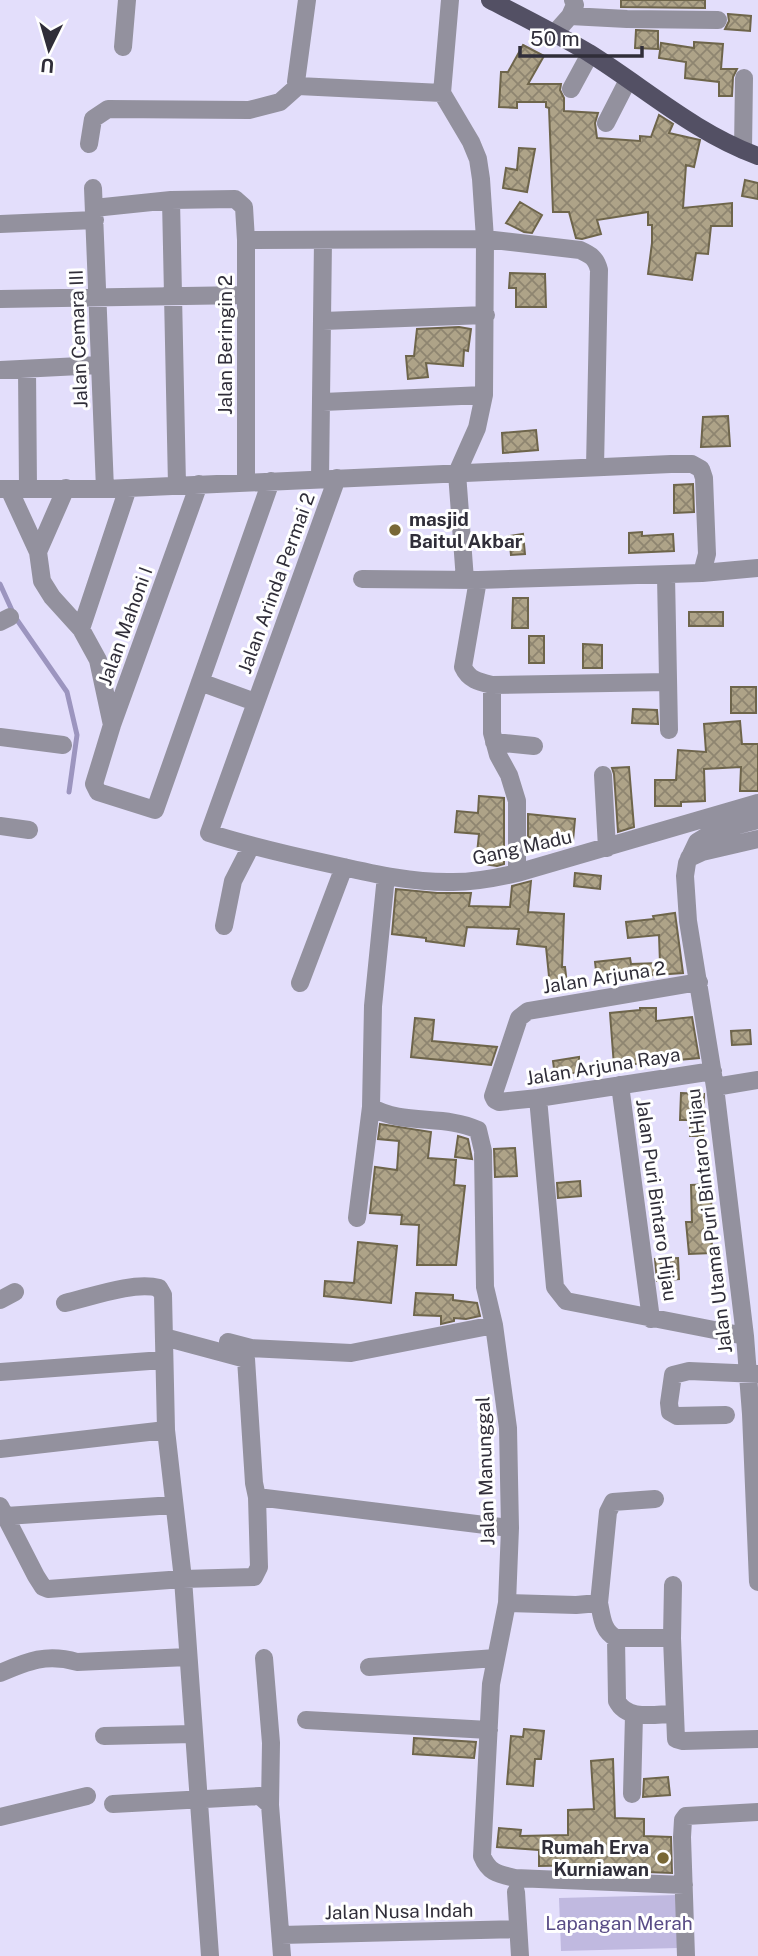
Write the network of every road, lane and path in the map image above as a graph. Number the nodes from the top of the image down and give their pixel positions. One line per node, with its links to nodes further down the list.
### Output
1 (127, 0): 8 (street)
2 (307, 0): 12 (street)
3 (450, 0): 14 (street)
4 (490, 0): 7 (main road)
5 (571, 8): 6 (street); 7 (street)
6 (718, 20)
7 (554, 34): 9 (main road)
8 (122, 47)
9 (590, 54): 11 (main road); 13 (street)
10 (744, 78): 17 (street)
11 (628, 80): 15 (street); 17 (main road)
12 (298, 86): 14 (street); 16 (street)
13 (571, 89)
14 (442, 93): 22 (street)
15 (606, 123)
16 (89, 144)
17 (750, 153)
18 (93, 188): 20 (street, Jalan Cemara III)
19 (171, 200): 20 (street); 23 (street, Jalan Beringin 2); 26 (street)
20 (94, 214): 21 (street); 27 (street, Jalan Cemara III)
21 (0, 224)
22 (485, 239): 24 (street); 29 (street); 36 (street)
23 (246, 240): 24 (street); 25 (street, Jalan Beringin 2)
24 (323, 240): 30 (street, Jalan Arinda Permai 2)
25 (246, 295): 26 (street); 40 (street, Jalan Beringin 2)
26 (173, 297): 27 (street); 42 (street)
27 (98, 298): 28 (street); 31 (street, Jalan Cemara III)
28 (0, 299)
29 (486, 315): 30 (street); 34 (street)
30 (323, 321): 35 (street, Jalan Arinda Permai 2)
31 (100, 365): 32 (street); 47 (street, Jalan Cemara III)
32 (27, 369): 33 (street); 46 (street)
33 (0, 370)
34 (484, 396): 35 (street); 37 (street)
35 (323, 402): 38 (street, Jalan Arinda Permai 2)
36 (595, 467): 37 (street, Jalan Arinda Permai 2); 50 (street, Jalan Arinda Permai 2)
37 (457, 473): 38 (street, Jalan Arinda Permai 2); 53 (street)
38 (329, 479): 39 (street, Jalan Arinda Permai 2); 58 (street, Jalan Arinda Permai 2)
39 (271, 481): 40 (street, Jalan Arinda Permai 2); 55 (street, Jalan Arinda Permai 2)
40 (246, 482): 41 (street, Jalan Arinda Permai 2)
41 (199, 484): 42 (street, Jalan Arinda Permai 2); 59 (street, Jalan Mahoni I)
42 (177, 485): 44 (street, Jalan Arinda Permai 2)
43 (66, 488): 46 (street, Jalan Arinda Permai 2); 47 (street, Jalan Arinda Permai 2); 48 (street)
44 (128, 488): 47 (street, Jalan Arinda Permai 2); 54 (street)
45 (4, 489): 46 (street, Jalan Arinda Permai 2); 48 (street, Jalan Arinda Permai 2)
46 (28, 489)
47 (105, 489)
48 (38, 552): 54 (street, Jalan Arinda Permai 2)
49 (758, 568): 50 (street)
50 (702, 573): 51 (street)
51 (666, 576): 53 (street); 56 (street)
52 (362, 579): 53 (street)
53 (471, 580): 57 (street)
54 (81, 629): 59 (street, Jalan Arinda Permai 2)
55 (200, 682): 58 (street, Jalan Arinda Permai 2); 66 (street, Jalan Arinda Permai 2)
56 (668, 682): 57 (street); 60 (street)
57 (492, 685): 62 (street)
58 (255, 702): 69 (street, Jalan Arinda Permai 2)
59 (111, 724): 66 (street, Jalan Mahoni I)
60 (669, 730)
61 (0, 737): 63 (street)
62 (494, 742): 64 (street); 77 (street)
63 (63, 745)
64 (534, 746)
65 (603, 775): 74 (street)
66 (94, 784)
67 (758, 803): 74 (street, Gang Madu)
68 (758, 820): 75 (street)
69 (212, 825): 73 (street, Gang Madu)
70 (0, 826): 71 (street)
71 (29, 830)
72 (758, 839): 75 (street)
73 (251, 846): 76 (street, Gang Madu); 79 (street)
74 (607, 848): 77 (street, Gang Madu)
75 (689, 858): 80 (street, Jalan Utama Puri Bintaro Hijau)
76 (344, 867): 78 (street, Gang Madu); 81 (street)
77 (517, 873): 78 (street, Gang Madu)
78 (386, 876): 87 (street)
79 (224, 926)
80 (699, 982): 82 (street, Jalan Utama Puri Bintaro Hijau); 86 (street, Jalan Arjuna 2)
81 (300, 983)
82 (714, 1079): 83 (street, Jalan Arjuna Raya); 84 (street, Jalan Arjuna Raya); 92 (street, Jalan Utama Puri Bintaro Hijau)
83 (758, 1080)
84 (620, 1086): 85 (street, Jalan Arjuna Raya); 90 (street, Jalan Puri Bintaro Hijau)
85 (538, 1098): 86 (street, Jalan Arjuna Raya); 90 (street, Jalan Puri Bintaro Hijau)
86 (499, 1102)
87 (371, 1107): 88 (street); 91 (street, Jalan Manunggal)
88 (357, 1218)
89 (65, 1303): 93 (street)
90 (651, 1319): 92 (street, Jalan Puri Bintaro Hijau)
91 (494, 1325): 94 (street); 105 (street, Jalan Manunggal)
92 (745, 1336): 97 (street, Jalan Utama Puri Bintaro Hijau)
93 (164, 1337): 94 (street); 95 (street)
94 (203, 1347): 101 (street)
95 (163, 1360): 96 (street); 99 (street)
96 (0, 1372)
97 (753, 1375): 98 (street); 107 (street, Jalan Utama Puri Bintaro Hijau)
98 (726, 1415)
99 (166, 1430): 100 (street); 103 (street)
100 (0, 1449)
101 (257, 1497): 105 (street); 106 (street)
102 (655, 1499): 110 (street)
103 (174, 1505): 104 (street); 106 (street)
104 (3, 1511): 106 (street)
105 (510, 1528): 109 (street, Jalan Manunggal)
106 (183, 1578): 113 (street)
107 (758, 1582)
108 (673, 1585): 112 (street)
109 (507, 1603): 110 (street); 115 (street, Jalan Manunggal)
110 (599, 1603): 111 (street)
111 (616, 1638): 112 (street); 119 (street)
112 (672, 1638): 118 (street)
113 (188, 1657): 117 (street); 122 (street)
114 (264, 1658): 129 (street)
115 (496, 1658): 116 (street); 121 (street, Jalan Manunggal)
116 (369, 1667)
117 (0, 1674)
118 (674, 1714): 119 (street); 124 (street)
119 (634, 1715): 125 (street)
120 (306, 1720): 121 (street)
121 (489, 1731): 132 (street, Jalan Manunggal)
122 (193, 1734): 123 (street); 127 (street)
123 (104, 1736)
124 (758, 1739)
125 (632, 1794)
126 (87, 1796): 131 (street)
127 (199, 1801): 128 (street); 129 (street); 136 (street)
128 (113, 1804)
129 (270, 1805): 135 (street)
130 (758, 1812): 132 (street)
131 (0, 1816)
132 (684, 1885): 139 (street)
133 (516, 1892): 134 (street)
134 (518, 1929): 135 (street, Jalan Nusa Indah); 138 (street)
135 (281, 1935): 137 (street)
136 (210, 1956)
137 (282, 1956)
138 (520, 1956)
139 (686, 1956)

